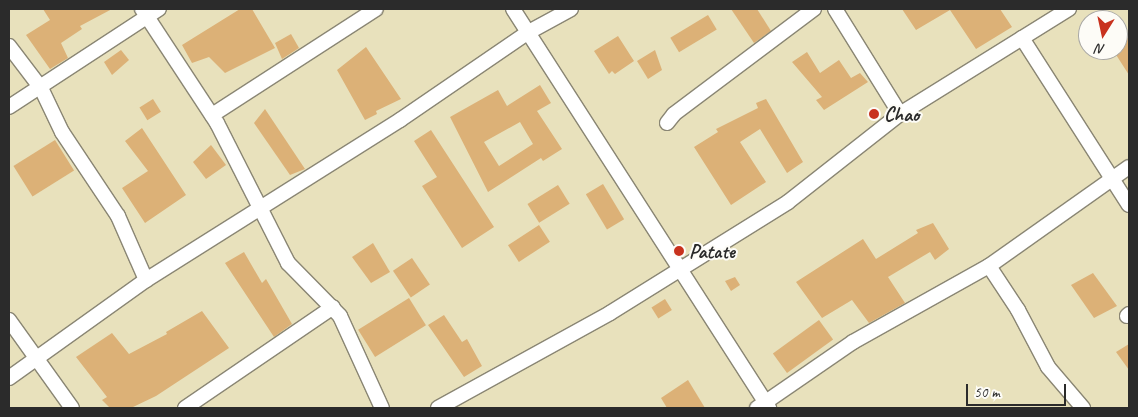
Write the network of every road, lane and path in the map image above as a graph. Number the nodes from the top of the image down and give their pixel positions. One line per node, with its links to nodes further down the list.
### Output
1 (376, 9): 14 (street)
2 (513, 9): 8 (street)
3 (571, 9): 8 (street)
4 (814, 9): 15 (street)
5 (835, 9): 13 (street)
6 (1068, 9): 9 (street)
7 (149, 11): 11 (street); 14 (street)
8 (527, 33): 19 (street); 21 (street)
9 (1022, 38): 13 (street); 17 (street)
10 (9, 46): 11 (street)
11 (41, 88): 12 (street); 22 (street)
12 (9, 107)
13 (900, 114): 21 (street)
14 (212, 115): 19 (street)
15 (667, 123)
16 (1129, 167): 17 (street)
17 (1114, 177): 18 (street); 20 (street)
18 (1129, 205)
19 (260, 211): 22 (street); 23 (street)
20 (989, 266): 27 (street); 32 (street)
21 (680, 269): 27 (street); 31 (street)
22 (146, 280): 25 (street)
23 (333, 307): 29 (street); 30 (street)
24 (9, 320): 25 (street)
25 (37, 357): 26 (street); 28 (street)
26 (9, 378)
27 (764, 406)
28 (72, 408)
29 (184, 408)
30 (382, 408)
31 (438, 408)
32 (1083, 408)

